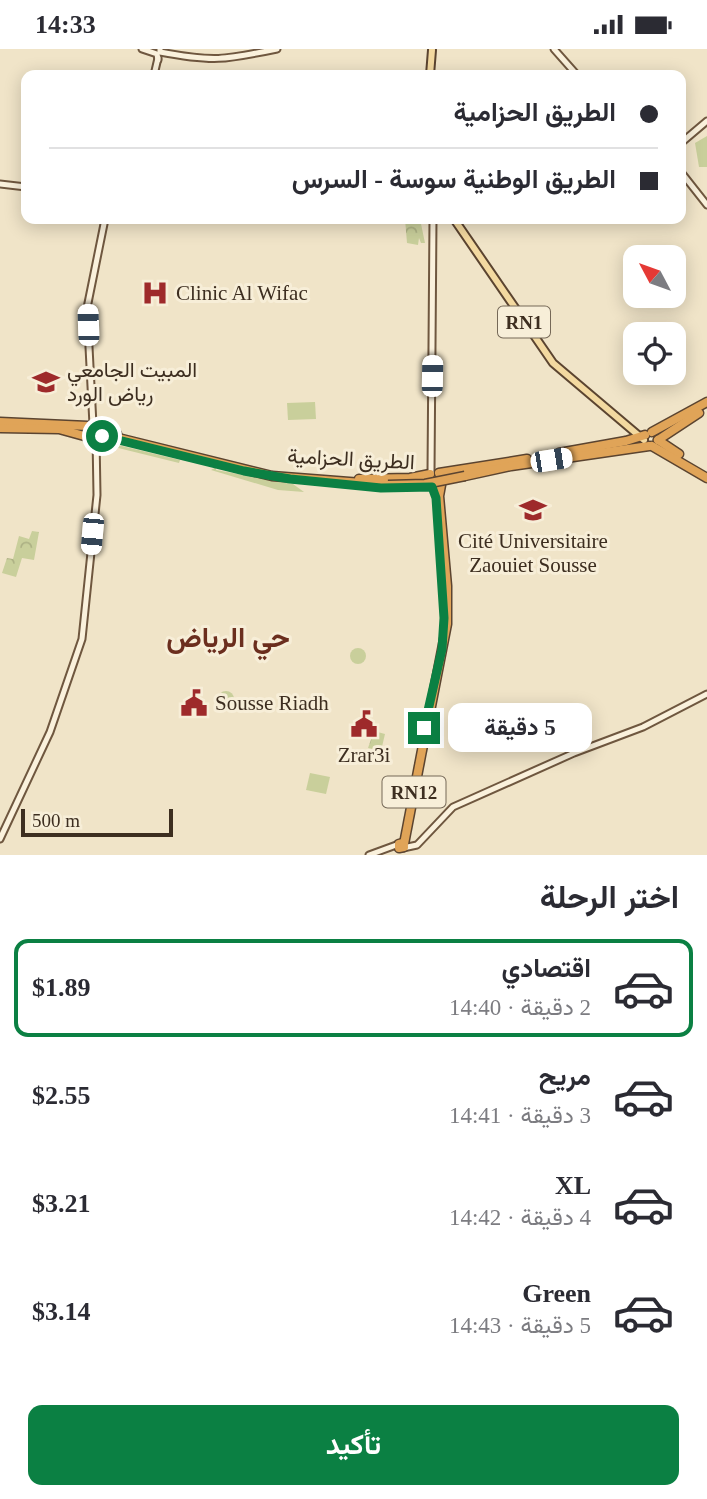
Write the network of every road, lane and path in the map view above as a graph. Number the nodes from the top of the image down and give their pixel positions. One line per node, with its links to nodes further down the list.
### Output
1 (142, 49): 5 (street)
2 (277, 49): 5 (street)
3 (430, 49): 6 (main road)
4 (554, 49): 7 (street)
5 (159, 53)
6 (429, 70)
7 (573, 70)
8 (707, 121): 9 (street)
9 (686, 139)
10 (686, 178): 13 (street)
11 (0, 184): 12 (street)
12 (21, 186)
13 (707, 205)
14 (103, 224): 23 (street)
15 (432, 224): 27 (street, RN12)
16 (457, 224): 19 (main road, RN1)
17 (707, 402): 24 (highway, الطريق الحزامية)
18 (707, 408): 24 (highway, الطريق الحزامية)
19 (608, 411): 22 (main road, RN1); 24 (main road, RN1)
20 (0, 422): 23 (highway, الطريق الحزامية)
21 (0, 428): 23 (highway, الطريق الحزامية)
22 (632, 428): 24 (main road, RN1); 25 (highway)
23 (92, 432): 29 (highway, الطريق الحزامية); 32 (street)
24 (653, 439): 25 (highway, الطريق الحزامية); 26 (highway, الطريق الحزامية); 28 (highway, RN1); 28 (highway, RN1)
25 (630, 440): 26 (highway, الطريق الحزامية)
26 (531, 461): 27 (highway); 29 (highway, الطريق الحزامية, bridge); 30 (highway)
27 (435, 473): 29 (highway); 30 (highway, RN12); 30 (highway, RN12)
28 (707, 476)
29 (359, 482): 30 (highway)
30 (436, 485): 33 (highway, RN12)
31 (707, 694): 33 (street)
32 (0, 839)
33 (401, 848): 34 (street)
34 (369, 855)

